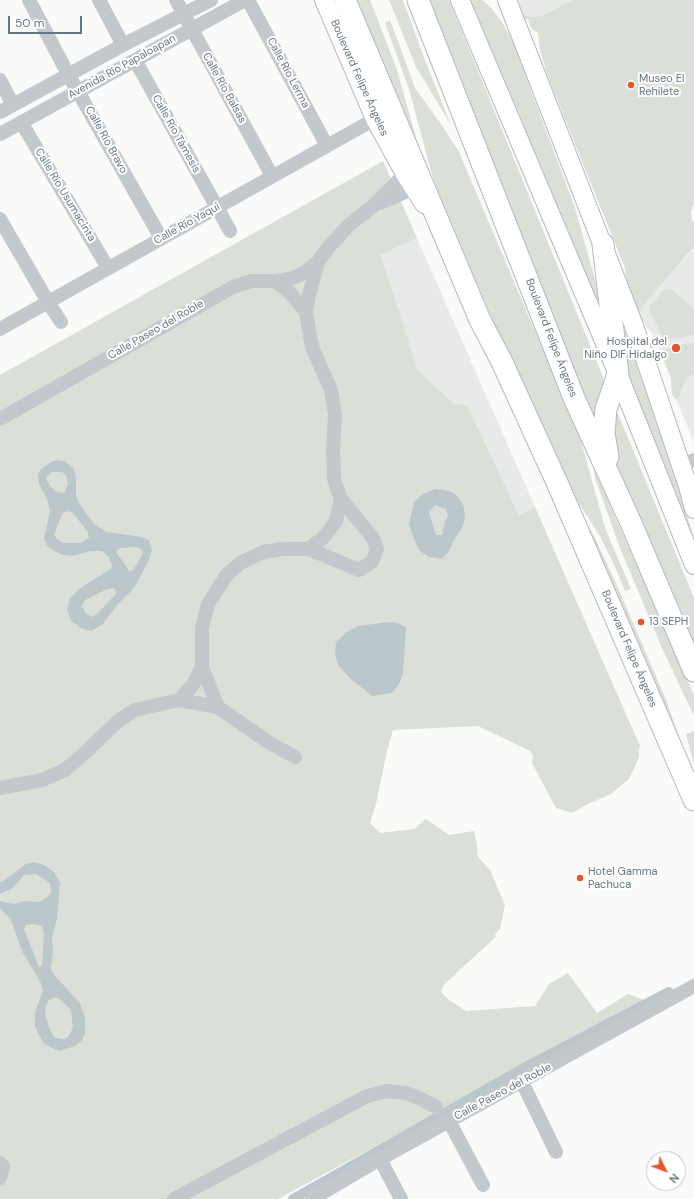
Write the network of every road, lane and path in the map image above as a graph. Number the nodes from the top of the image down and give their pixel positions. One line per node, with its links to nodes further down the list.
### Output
1 (29, 0): 16 (street, Calle Río Bravo)
2 (100, 0): 14 (street)
3 (176, 0): 12 (street, Calle Río Balsas)
4 (211, 0): 12 (street, Avenida Río Papaloapan)
5 (245, 0): 13 (street, Avenida Río Papaloapan)
6 (248, 0): 24 (street, Calle Río Lerma)
7 (324, 0): 21 (main road, Boulevard Felipe Ángeles)
8 (345, 0): 26 (highway, Boulevard Felipe Ángeles)
9 (418, 0): 44 (highway, Boulevard Felipe Ángeles)
10 (460, 0): 39 (main road)
11 (507, 0): 31 (main road)
12 (184, 15): 13 (street, Calle Río Balsas); 14 (street, Avenida Río Papaloapan)
13 (192, 29): 15 (street, Avenida Río Papaloapan); 25 (street, Calle Río Balsas)
14 (123, 45): 16 (street, Avenida Río Papaloapan)
15 (135, 60): 18 (street, Avenida Río Papaloapan); 27 (street, Calle Río Támesis)
16 (68, 74): 18 (street, Calle Río Bravo); 19 (street, Avenida Río Papaloapan)
17 (0, 80): 19 (street)
18 (78, 91): 22 (street, Avenida Río Papaloapan); 30 (street, Calle Río Bravo)
19 (13, 105): 20 (street, Avenida Río Papaloapan)
20 (0, 112)
21 (375, 119): 24 (street, Calle Río Yaqui); 26 (main road, Boulevard Felipe Ángeles)
22 (21, 122): 23 (street, Avenida Río Papaloapan); 33 (street, Calle Río Usumacinta)
23 (0, 134)
24 (327, 146): 25 (street, Calle Río Yaqui)
25 (272, 176): 27 (street, Calle Río Yaqui)
26 (414, 177): 32 (street); 53 (highway, Boulevard Felipe Ángeles)
27 (216, 207): 29 (street, Calle Río Támesis); 30 (street, Calle Río Yaqui)
28 (0, 218): 35 (street)
29 (230, 231)
30 (161, 238): 33 (street, Calle Río Yaqui)
31 (603, 244): 39 (highway); 41 (main road)
32 (318, 262): 34 (street, Calle Paseo del Roble); 36 (street)
33 (108, 268): 35 (street, Calle Río Yaqui)
34 (275, 281): 36 (street); 40 (street, Calle Paseo del Roble)
35 (48, 302): 37 (street); 38 (street, Calle Río Yaqui)
36 (306, 312): 42 (street)
37 (61, 322)
38 (0, 328)
39 (618, 374): 44 (highway); 46 (main road)
40 (0, 419)
41 (687, 463): 43 (main road)
42 (341, 499): 45 (street); 45 (street)
43 (694, 508)
44 (632, 523): 48 (highway, Boulevard Felipe Ángeles)
45 (308, 549): 47 (street)
46 (694, 565)
47 (202, 667): 49 (street); 50 (street)
48 (694, 671)
49 (178, 700): 50 (street); 52 (street)
50 (218, 707): 51 (street)
51 (295, 757)
52 (0, 788)
53 (694, 800)
54 (694, 986): 55 (street, Calle Paseo del Roble)
55 (522, 1082): 57 (street, Calle Paseo del Roble); 58 (street)
56 (436, 1107): 63 (street)
57 (449, 1121): 59 (street, Calle Paseo del Roble); 62 (street)
58 (556, 1152)
59 (380, 1159): 64 (street, Calle Paseo del Roble); 65 (street)
60 (0, 1163): 61 (street)
61 (0, 1178)
62 (483, 1185)
63 (174, 1199)
64 (312, 1199)
65 (401, 1199)

